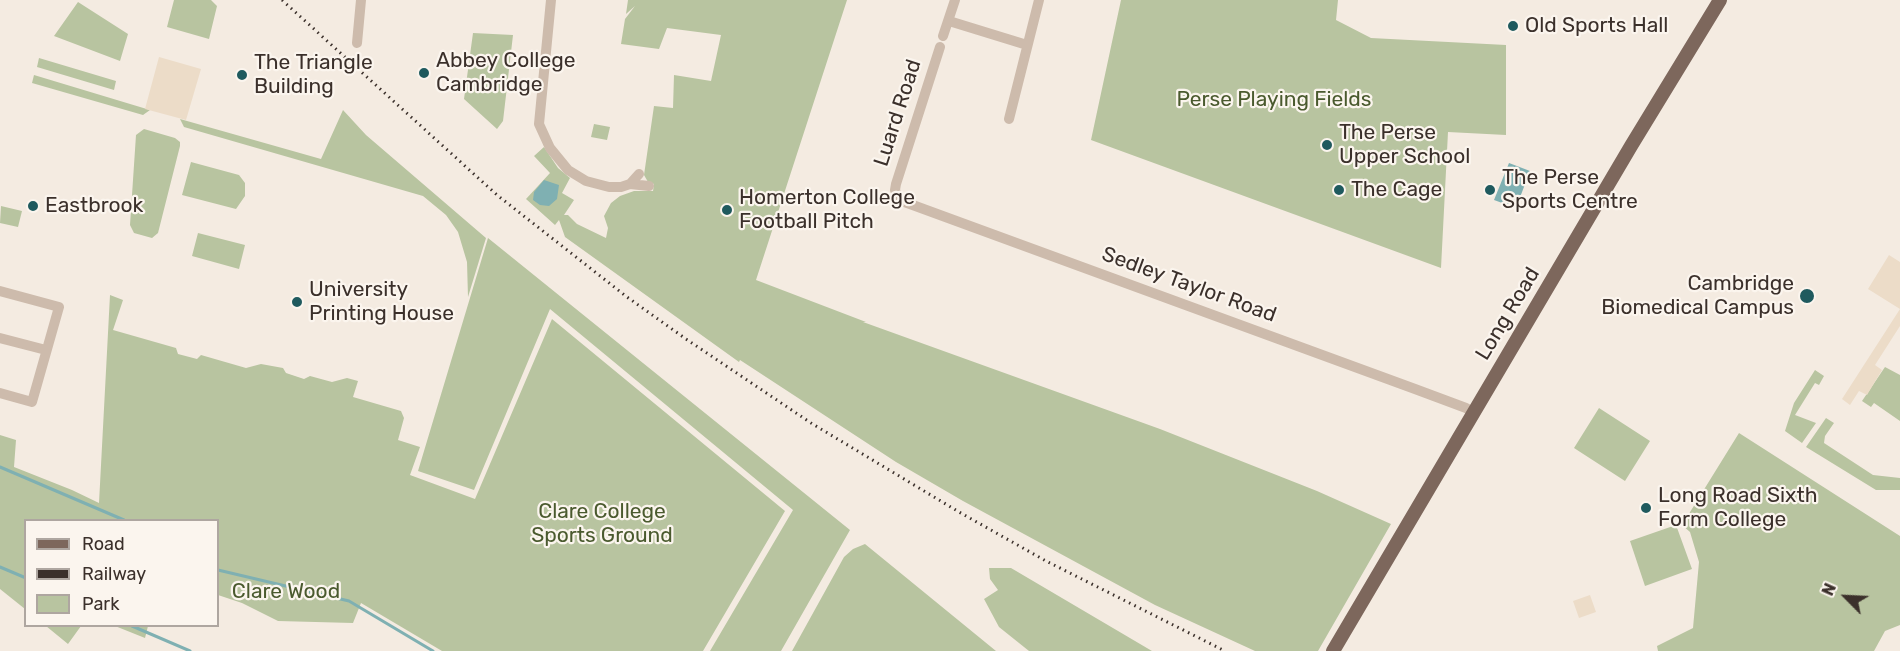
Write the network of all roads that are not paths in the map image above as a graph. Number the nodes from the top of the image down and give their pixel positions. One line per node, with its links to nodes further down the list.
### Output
1 (361, 0): 8 (street)
2 (551, 0): 13 (street)
3 (955, 0): 6 (street)
4 (1039, 0): 9 (street)
5 (1720, 0): 20 (main road, Long Road)
6 (949, 21): 7 (street); 9 (street)
7 (944, 36)
8 (357, 43)
9 (1027, 45): 11 (street)
10 (940, 47): 15 (street, Luard Road)
11 (1009, 119)
12 (639, 174): 13 (street)
13 (630, 184): 14 (street)
14 (649, 186)
15 (896, 190): 20 (street, Sedley Taylor Road)
16 (0, 291): 18 (street)
17 (0, 338): 18 (street)
18 (46, 350): 19 (street)
19 (0, 393)
20 (1474, 413): 21 (main road, Long Road)
21 (1333, 651)

